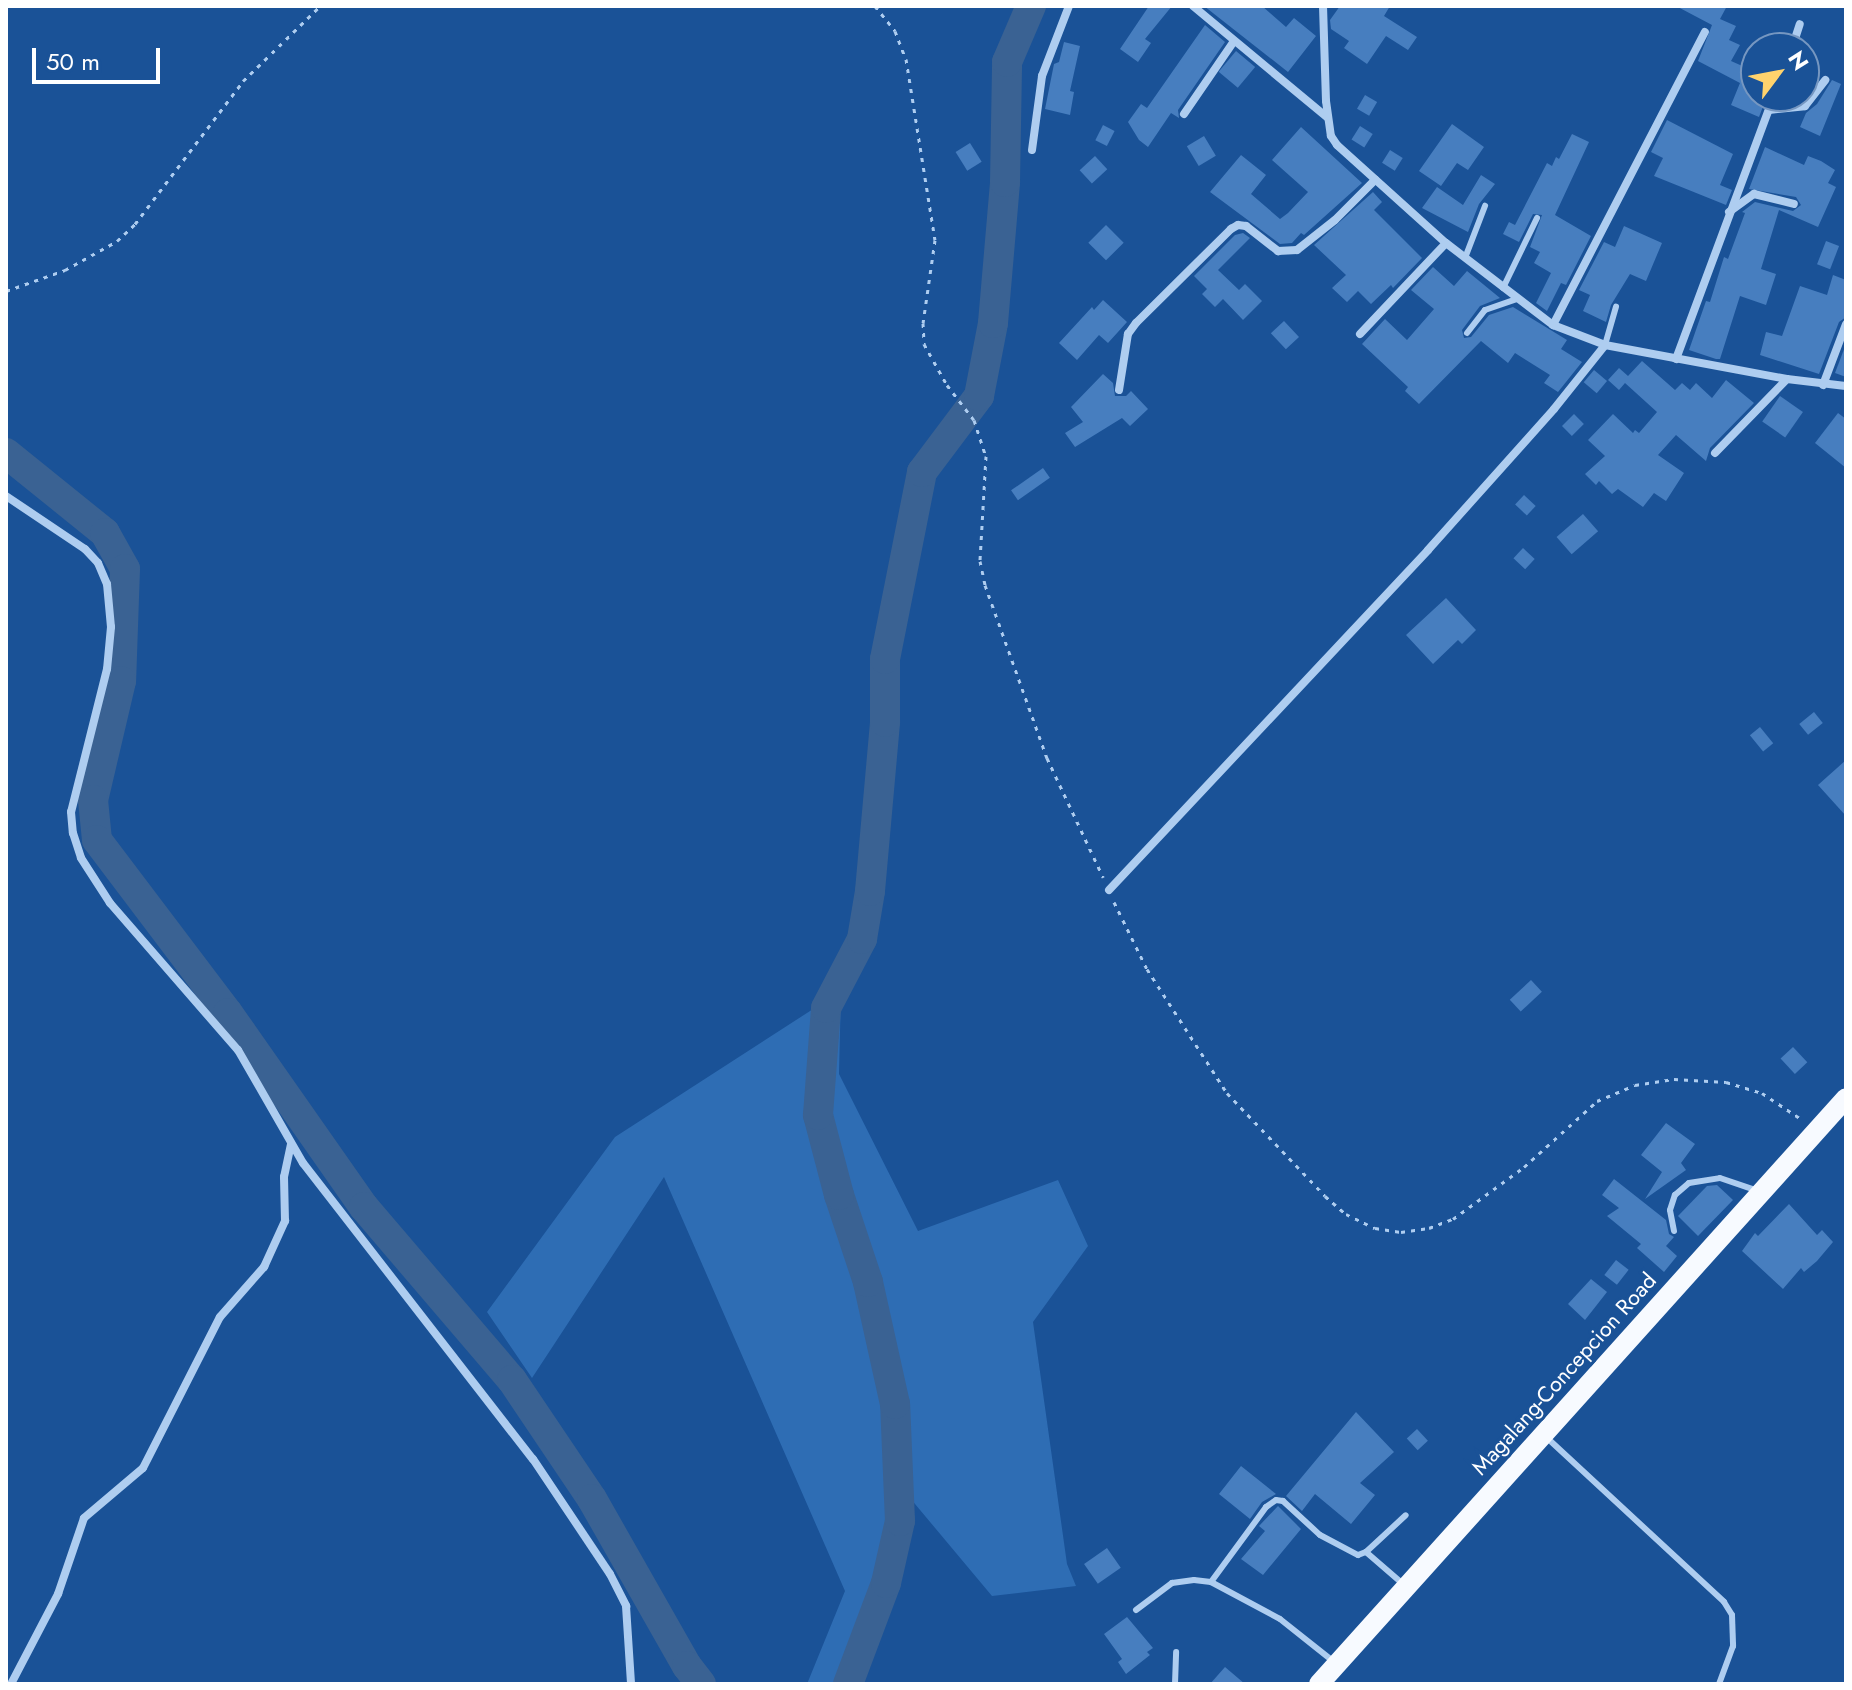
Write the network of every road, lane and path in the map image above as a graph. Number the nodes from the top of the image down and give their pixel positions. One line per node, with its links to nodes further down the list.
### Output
1 (320, 6): 23 (path)
2 (1069, 6): 14 (street)
3 (1193, 6): 8 (street)
4 (1323, 6): 13 (street)
5 (1800, 24): 7 (street)
6 (1705, 32): 27 (street)
7 (1797, 32)
8 (1234, 41): 12 (street); 13 (street)
9 (1825, 80): 10 (street)
10 (1820, 86)
11 (1768, 112): 18 (street)
12 (1184, 114)
13 (1328, 118): 15 (street)
14 (1032, 150)
15 (1375, 180): 20 (street); 35 (street)
16 (1794, 204): 18 (street)
17 (1485, 206): 21 (lane)
18 (1729, 213): 31 (street)
19 (1537, 218): 22 (lane)
20 (1446, 243): 21 (street); 29 (street)
21 (1465, 258): 22 (street)
22 (1503, 288): 24 (street)
23 (6, 291)
24 (1517, 299): 27 (street); 28 (lane)
25 (1616, 307): 30 (lane)
26 (1846, 324): 33 (street)
27 (1553, 325): 30 (street)
28 (1467, 333)
29 (1360, 334)
30 (1605, 345): 31 (street); 38 (street)
31 (1676, 359): 32 (street)
32 (1787, 379): 33 (street); 36 (street)
33 (1823, 385): 34 (street)
34 (1846, 386)
35 (1119, 390)
36 (1715, 453)
37 (6, 496): 40 (street)
38 (1109, 890)
39 (1846, 1098): 41 (main road, Magalang-Concepcion Road)
40 (291, 1144): 51 (street); 52 (street)
41 (1761, 1193): 42 (lane); 43 (main road, Magalang-Concepcion Road)
42 (1674, 1231)
43 (1542, 1434): 47 (main road, Magalang-Concepcion Road); 55 (lane)
44 (1406, 1515): 45 (lane)
45 (1366, 1552): 46 (lane); 47 (lane)
46 (1211, 1582): 48 (lane); 50 (lane)
47 (1405, 1587): 50 (main road, Magalang-Concepcion Road)
48 (1136, 1610)
49 (1176, 1652): 53 (lane)
50 (1336, 1664): 54 (main road, Magalang-Concepcion Road)
51 (11, 1684)
52 (631, 1684)
53 (1175, 1684)
54 (1319, 1684)
55 (1719, 1684)

